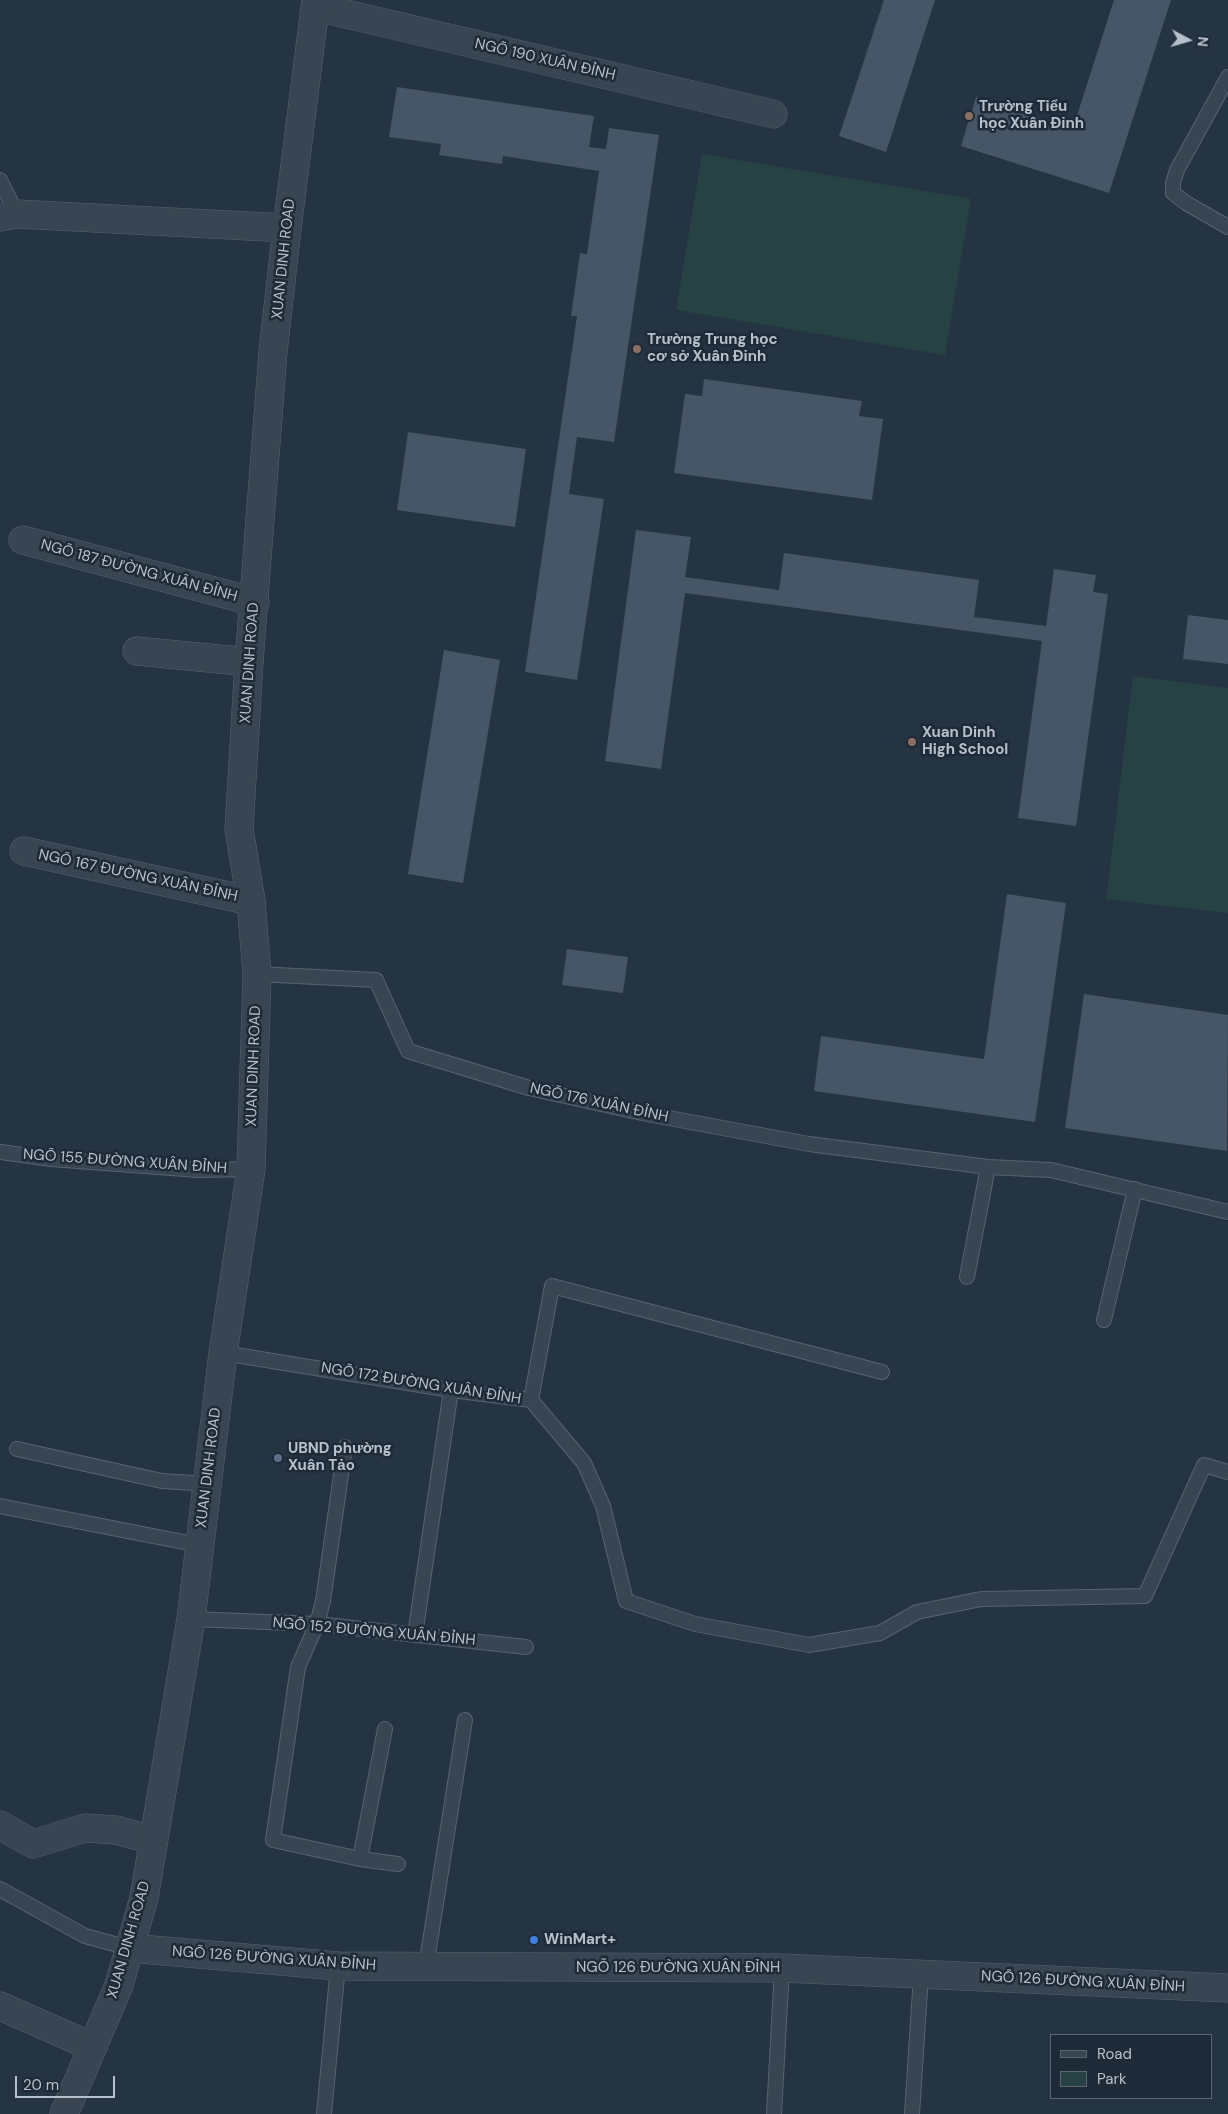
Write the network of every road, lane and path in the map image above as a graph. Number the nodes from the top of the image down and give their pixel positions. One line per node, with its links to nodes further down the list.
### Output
1 (316, 3): 3 (street, NGÕ 190 XUÂN ĐỈNH); 7 (street, XUAN DINH ROAD)
2 (1228, 77): 6 (lane)
3 (774, 114)
4 (0, 180): 5 (lane)
5 (9, 216): 7 (street)
6 (1228, 227)
7 (286, 228): 9 (street, XUAN DINH ROAD)
8 (23, 540): 9 (street, NGÕ 187 ĐƯỜNG XUÂN ĐỈNH)
9 (255, 602): 11 (street, XUAN DINH ROAD)
10 (137, 651): 11 (street)
11 (249, 662): 13 (street, XUAN DINH ROAD)
12 (24, 851): 13 (street, NGÕ 167 ĐƯỜNG XUÂN ĐỈNH)
13 (251, 900): 14 (street, XUAN DINH ROAD)
14 (256, 974): 16 (lane, NGÕ 176 XUÂN ĐỈNH); 17 (street, XUAN DINH ROAD)
15 (0, 1152): 17 (lane, NGÕ 155 ĐƯỜNG XUÂN ĐỈNH)
16 (988, 1167): 18 (lane, NGÕ 176 XUÂN ĐỈNH); 20 (lane)
17 (251, 1169): 22 (street, XUAN DINH ROAD)
18 (1135, 1189): 19 (lane, NGÕ 176 XUÂN ĐỈNH); 21 (lane)
19 (1228, 1212)
20 (967, 1277)
21 (1104, 1320)
22 (223, 1353): 24 (lane, NGÕ 172 ĐƯỜNG XUÂN ĐỈNH); 29 (street, XUAN DINH ROAD)
23 (882, 1372): 25 (lane)
24 (451, 1390): 25 (lane, NGÕ 172 ĐƯỜNG XUÂN ĐỈNH); 34 (lane)
25 (530, 1400): 28 (lane, NGÕ 172 ĐƯỜNG XUÂN ĐỈNH)
26 (345, 1447): 33 (lane)
27 (16, 1449): 29 (lane)
28 (1228, 1472)
29 (208, 1484): 31 (street, XUAN DINH ROAD)
30 (0, 1506): 31 (lane)
31 (199, 1545): 32 (street, XUAN DINH ROAD)
32 (191, 1619): 33 (lane, NGÕ 152 ĐƯỜNG XUÂN ĐỈNH); 39 (street, XUAN DINH ROAD)
33 (317, 1624): 34 (lane, NGÕ 152 ĐƯỜNG XUÂN ĐỈNH); 40 (lane)
34 (415, 1635): 35 (lane, NGÕ 152 ĐƯỜNG XUÂN ĐỈNH)
35 (526, 1647)
36 (465, 1720): 45 (lane)
37 (385, 1729): 40 (lane)
38 (0, 1825): 39 (street)
39 (153, 1840): 43 (street, XUAN DINH ROAD)
40 (360, 1859): 41 (lane)
41 (398, 1864)
42 (0, 1889): 43 (lane)
43 (129, 1948): 44 (street, NGÕ 126 ĐƯỜNG XUÂN ĐỈNH); 50 (street, XUAN DINH ROAD)
44 (338, 1966): 45 (street, NGÕ 126 ĐƯỜNG XUÂN ĐỈNH); 52 (lane)
45 (426, 1967): 46 (street, NGÕ 126 ĐƯỜNG XUÂN ĐỈNH)
46 (782, 1968): 47 (street, NGÕ 126 ĐƯỜNG XUÂN ĐỈNH); 53 (lane)
47 (920, 1975): 48 (street, NGÕ 126 ĐƯỜNG XUÂN ĐỈNH); 54 (lane)
48 (1228, 1988)
49 (0, 2006): 50 (street)
50 (93, 2047): 51 (street, XUAN DINH ROAD)
51 (64, 2114)
52 (324, 2114)
53 (774, 2114)
54 (912, 2114)

